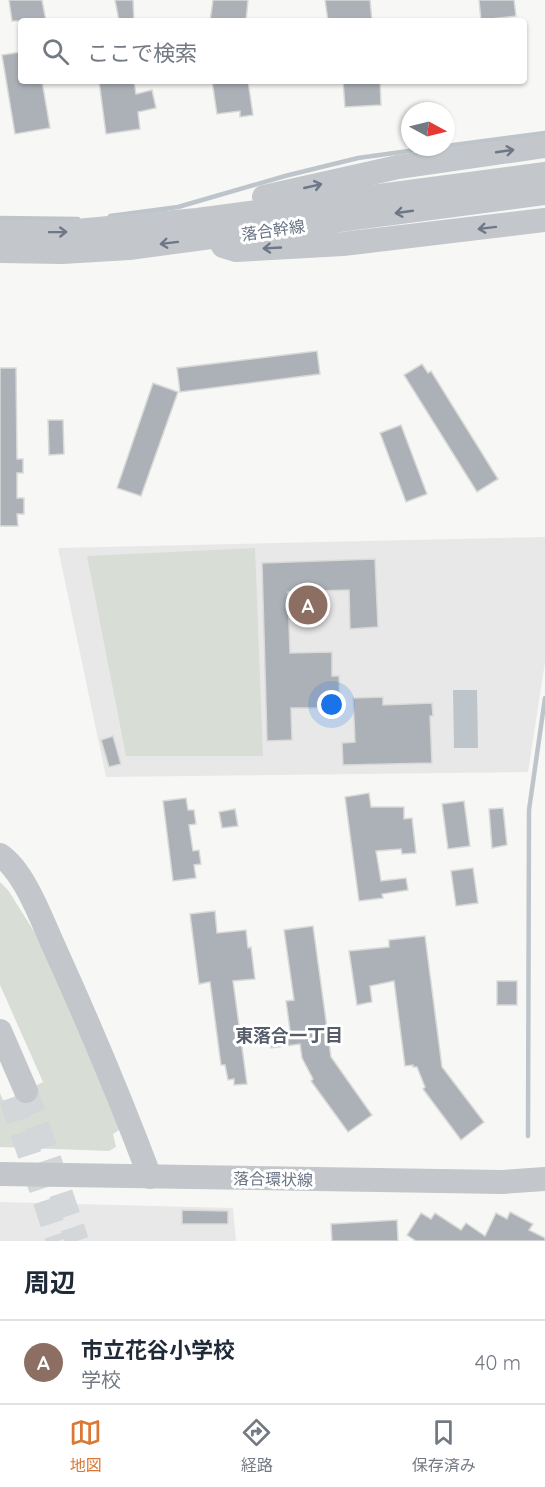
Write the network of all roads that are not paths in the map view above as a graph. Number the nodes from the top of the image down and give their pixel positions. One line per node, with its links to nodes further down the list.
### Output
1 (545, 146): 6 (street, one-way to 1)
2 (545, 174): 4 (street, 落合幹線)
3 (545, 193): 4 (street, 落合幹線, one-way to 4)
4 (291, 217): 6 (street, 落合幹線)
5 (545, 220): 6 (street, one-way to 6)
6 (198, 230): 7 (street, 落合幹線, one-way to 6); 8 (street, 落合幹線, one-way to 8)
7 (0, 232)
8 (0, 251)
9 (0, 855): 14 (street)
10 (0, 1031): 11 (street)
11 (0, 1073)
12 (0, 1174): 14 (street, 落合環状線)
13 (545, 1174): 15 (street)
14 (150, 1177): 15 (street, 落合環状線)
15 (545, 1179)

